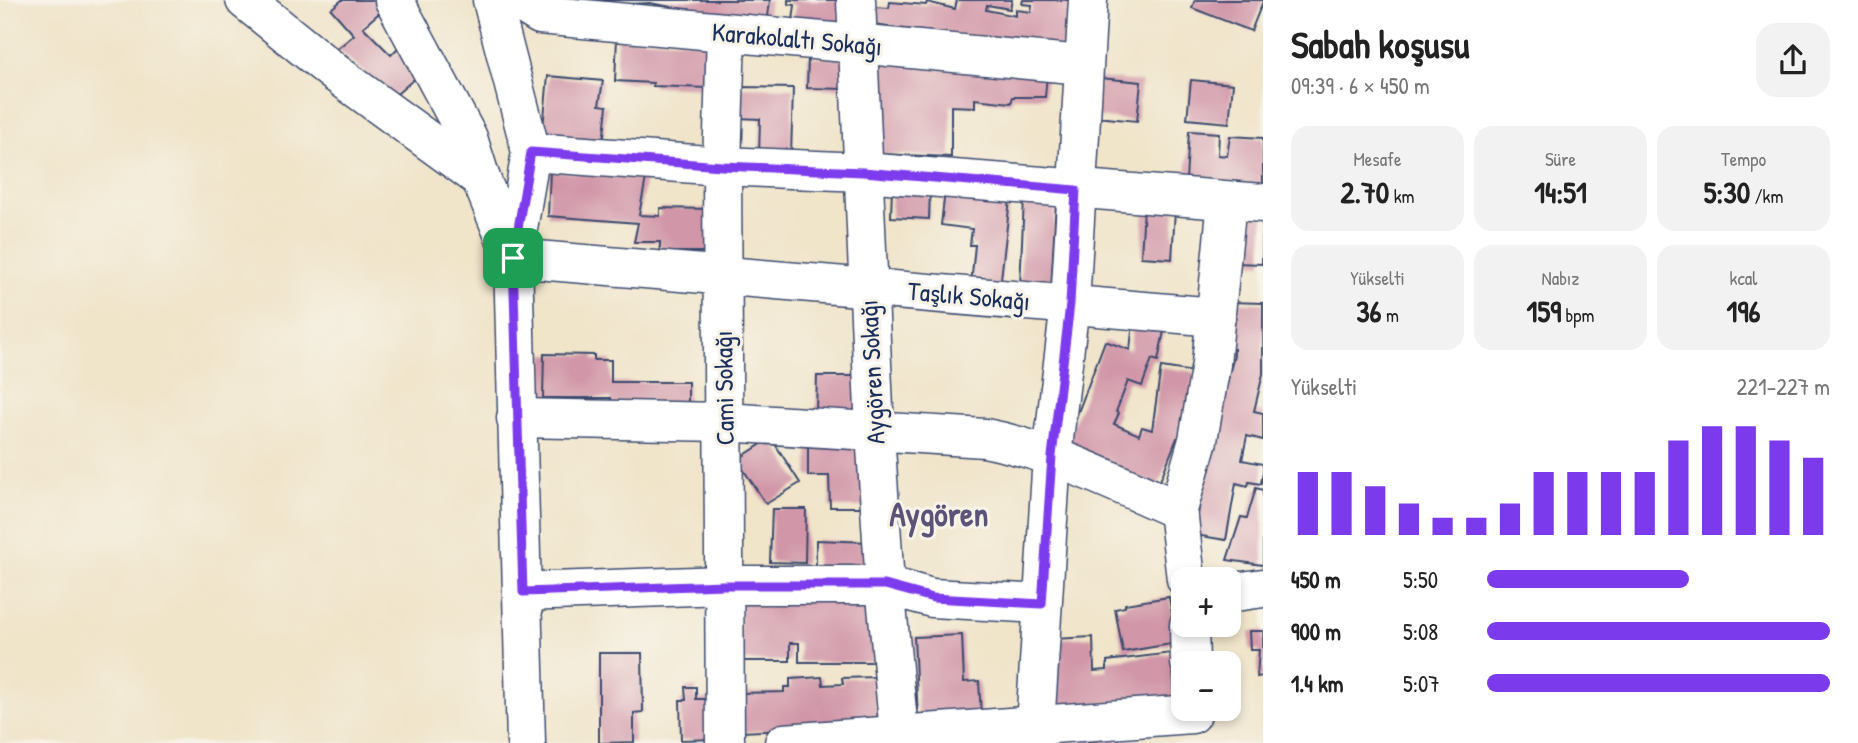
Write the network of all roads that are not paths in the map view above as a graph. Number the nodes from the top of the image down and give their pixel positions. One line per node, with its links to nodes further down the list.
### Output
1 (245, 0): 13 (street)
2 (394, 0): 13 (street)
3 (492, 0): 10 (street)
4 (516, 0): 7 (street, Karakolaltı Sokağı)
5 (856, 0): 8 (street, Aygören Sokağı)
6 (1088, 0): 9 (street)
7 (726, 33): 8 (street, Karakolaltı Sokağı); 11 (street, Cami Sokağı)
8 (859, 44): 9 (street, Karakolaltı Sokağı); 12 (street, Aygören Sokağı)
9 (1083, 65): 14 (street)
10 (531, 152): 11 (street); 16 (street)
11 (722, 166): 12 (street); 17 (street, Cami Sokağı)
12 (863, 172): 14 (street); 18 (street, Aygören Sokağı)
13 (481, 179): 16 (street)
14 (1076, 190): 15 (street); 19 (street)
15 (1245, 202): 20 (street)
16 (513, 258): 17 (street, Taşlık Sokağı); 21 (street)
17 (722, 276): 18 (street, Taşlık Sokağı); 22 (street, Cami Sokağı)
18 (868, 288): 19 (street, Taşlık Sokağı); 23 (street, Aygören Sokağı)
19 (1070, 304): 20 (street, Taşlık Sokağı); 24 (street)
20 (1216, 317): 25 (street)
21 (516, 418): 22 (street); 31 (street)
22 (724, 422): 23 (street); 27 (street, Cami Sokağı)
23 (875, 432): 24 (street); 28 (street, Aygören Sokağı)
24 (1052, 456): 25 (street); 32 (street)
25 (1178, 509): 26 (street)
26 (1185, 567)
27 (724, 585): 28 (street); 31 (street); 37 (street, Cami Sokağı)
28 (885, 585): 32 (street); 35 (street, Aygören Sokağı)
29 (1263, 587): 30 (street)
30 (1241, 591)
31 (523, 592): 36 (street)
32 (1042, 604): 34 (street)
33 (1192, 722): 34 (street)
34 (1035, 735): 35 (street)
35 (900, 739): 38 (street)
36 (526, 743)
37 (725, 743)
38 (783, 743)

